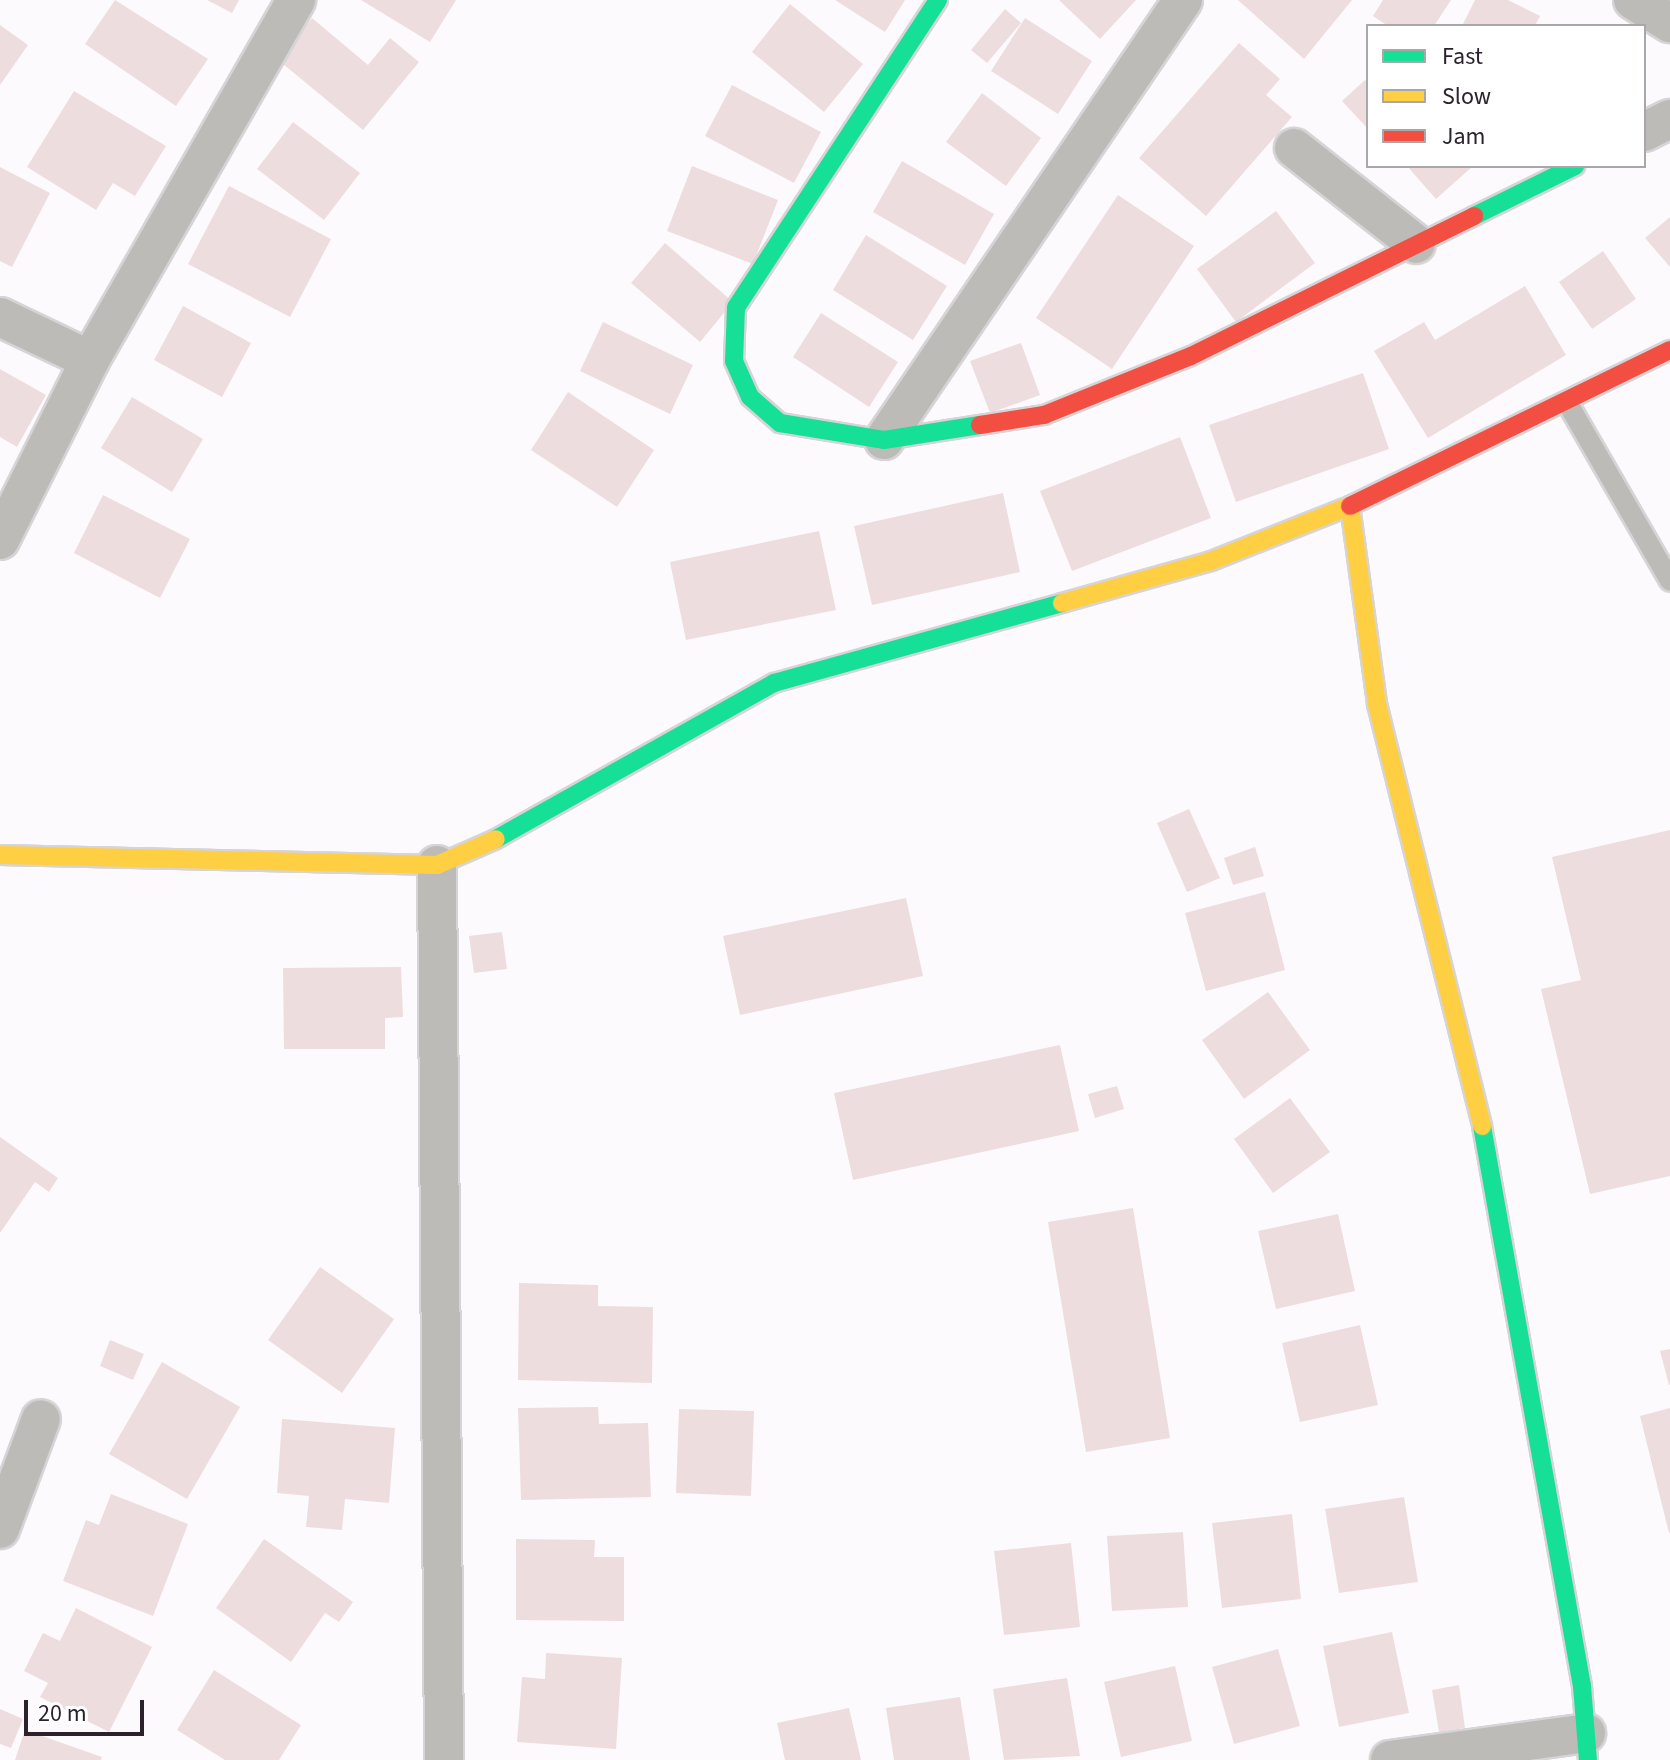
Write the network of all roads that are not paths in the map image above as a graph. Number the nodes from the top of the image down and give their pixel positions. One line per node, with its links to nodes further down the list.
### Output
1 (296, 0): 13 (street)
2 (938, 0): 15 (street)
3 (1183, 0): 15 (street)
4 (1633, 0): 5 (street)
5 (1670, 23)
6 (1670, 119): 7 (street)
7 (1646, 131)
8 (1294, 148): 10 (street)
9 (1571, 168): 10 (street)
10 (1416, 244): 15 (street)
11 (0, 317): 13 (street)
12 (1670, 350): 14 (street)
13 (90, 360): 17 (street)
14 (1568, 404): 16 (street); 18 (lane)
15 (884, 440)
16 (1345, 508): 20 (street); 23 (street)
17 (0, 540)
18 (1670, 581)
19 (0, 855): 20 (street)
20 (437, 865): 24 (street)
21 (41, 1419): 22 (street)
22 (0, 1529)
23 (1587, 1746): 25 (street)
24 (444, 1760)
25 (1390, 1760)

